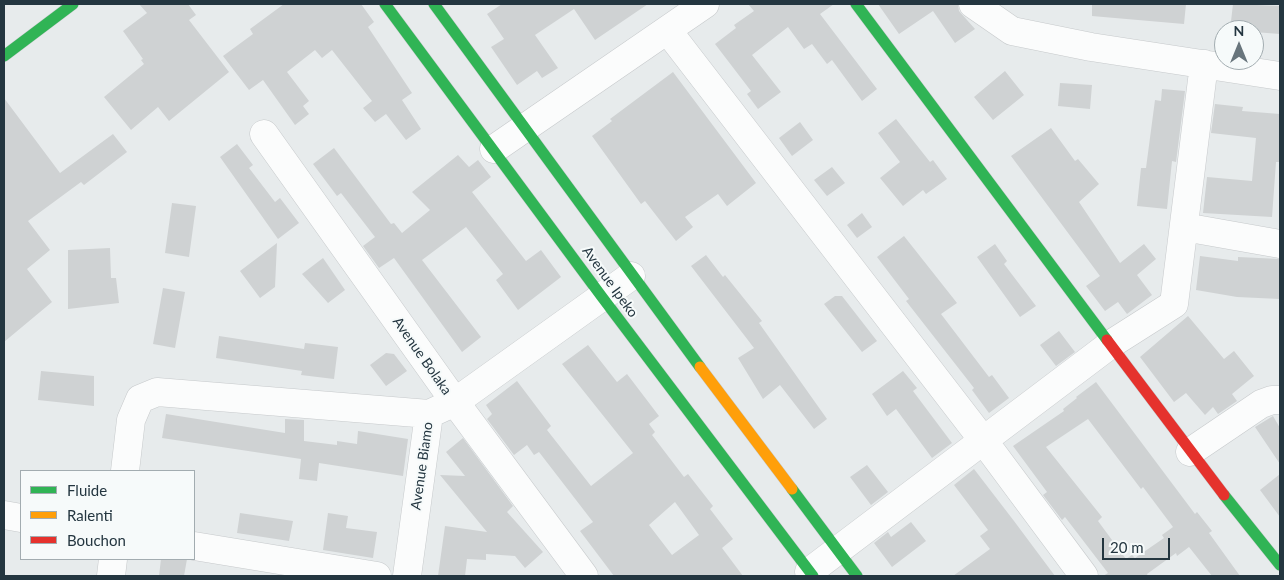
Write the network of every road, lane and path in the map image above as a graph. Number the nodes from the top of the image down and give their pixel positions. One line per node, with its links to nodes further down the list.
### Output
1 (72, 4): 8 (street)
2 (385, 4): 13 (street, Avenue Ipeko)
3 (434, 4): 11 (street, Avenue Ipeko)
4 (706, 4): 7 (street)
5 (856, 4): 18 (street)
6 (973, 4): 9 (street)
7 (668, 31): 11 (street); 22 (street)
8 (4, 56)
9 (1204, 64): 10 (street); 14 (street)
10 (1280, 76)
11 (525, 126): 13 (street); 16 (street, Avenue Ipeko)
12 (264, 134): 20 (street, Avenue Bolaka)
13 (494, 149): 17 (street, Avenue Ipeko)
14 (1184, 227): 15 (street); 18 (street)
15 (1280, 244)
16 (631, 276): 17 (street, Avenue Biamo); 28 (street, Avenue Ipeko)
17 (602, 297): 20 (street, Avenue Biamo); 31 (street, Avenue Ipeko)
18 (1111, 344): 22 (street); 23 (street)
19 (1280, 400): 23 (street)
20 (455, 402): 21 (street, Avenue Biamo); 35 (street, Avenue Bolaka)
21 (429, 414): 24 (street); 34 (street, Avenue Biamo)
22 (983, 440): 28 (street); 37 (street)
23 (1190, 452): 30 (street)
24 (125, 470)
25 (4, 515): 26 (street)
26 (20, 518)
27 (195, 546): 33 (street)
28 (836, 549): 31 (street); 36 (street, Avenue Ipeko)
29 (113, 560): 32 (street)
30 (1280, 565)
31 (811, 574)
32 (110, 576)
33 (377, 576)
34 (407, 576)
35 (584, 576)
36 (857, 576)
37 (1084, 576)

